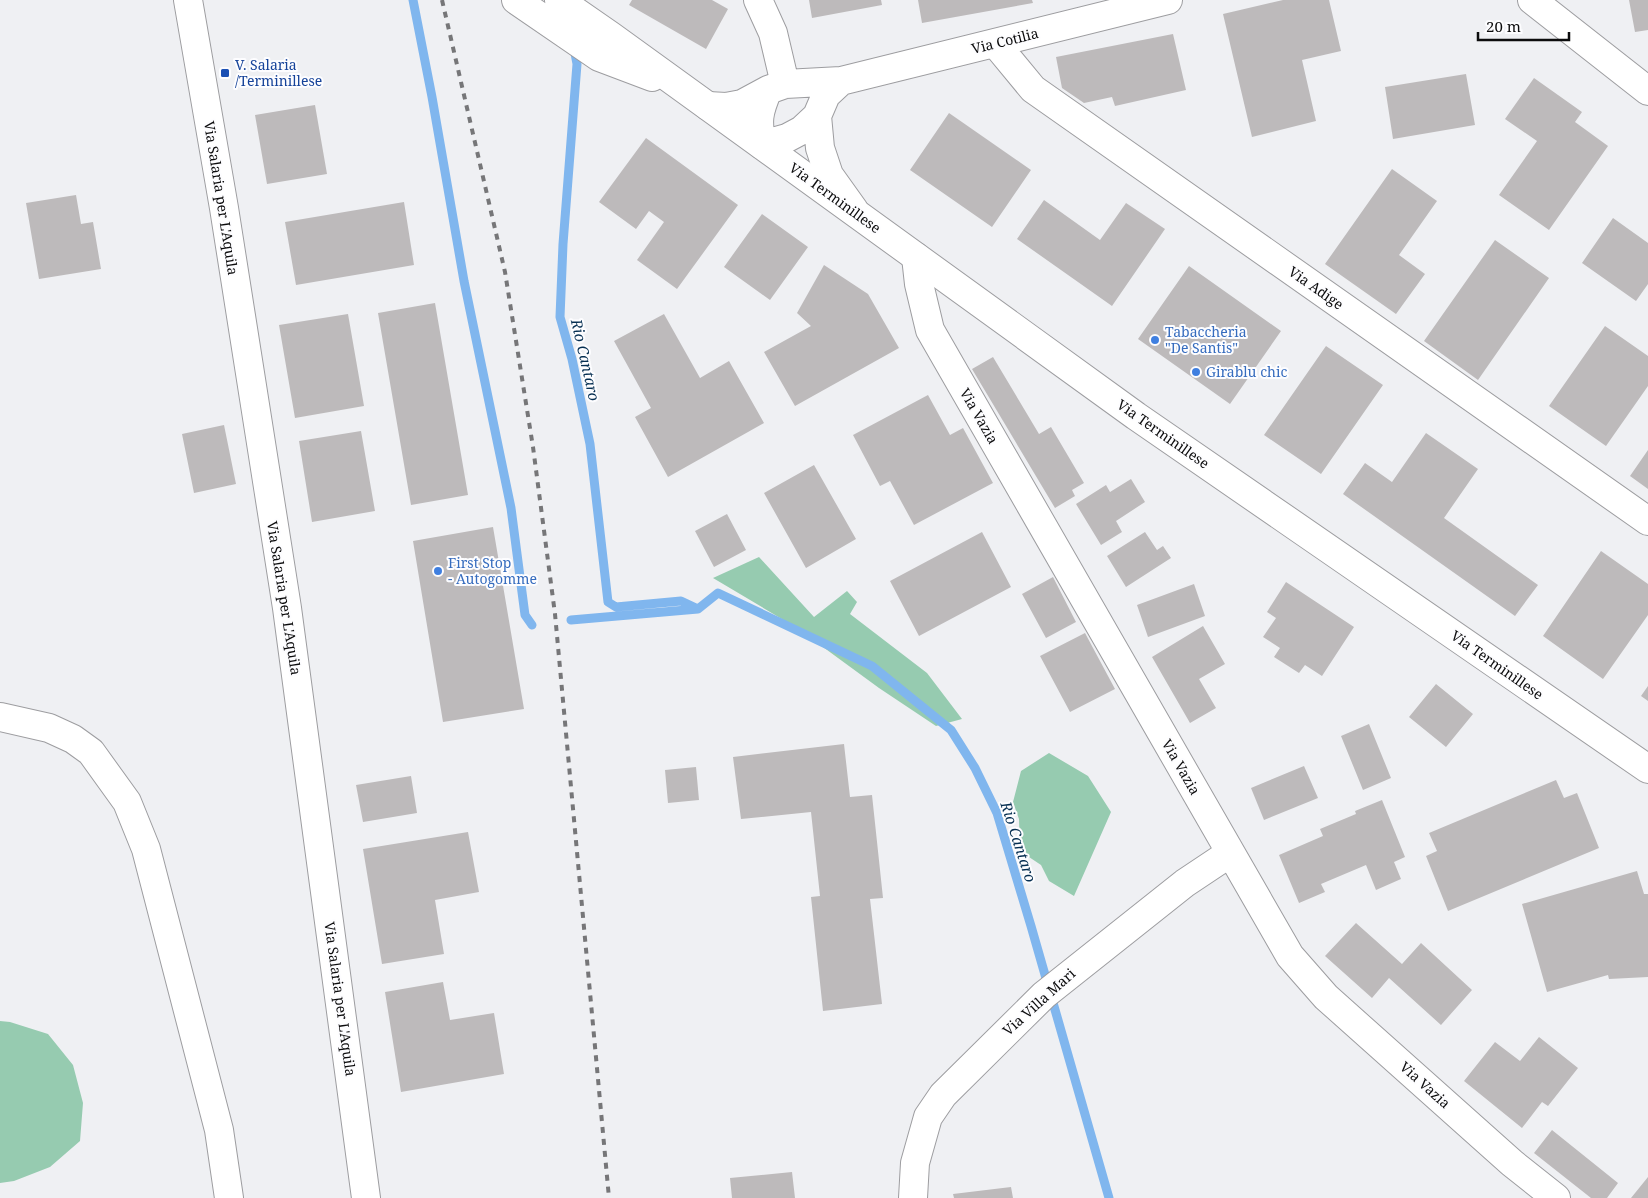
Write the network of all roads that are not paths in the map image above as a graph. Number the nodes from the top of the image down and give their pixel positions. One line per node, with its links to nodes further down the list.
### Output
1 (188, 0): 21 (street, Via Salaria per L'Aquila)
2 (516, 0): 6 (street, Via Terminillese)
3 (758, 0): 9 (street)
4 (1168, 0): 7 (street, Via Cotilia)
5 (1532, 0): 10 (street)
6 (555, 12): 11 (street, Via Terminillese)
7 (994, 43): 8 (street, Via Cotilia); 16 (street, Via Adige)
8 (841, 82): 9 (street, Via Cotilia); 12 (street)
9 (777, 87): 11 (street); 13 (street)
10 (1648, 91)
11 (708, 106): 13 (street, Via Terminillese)
12 (816, 116): 13 (street); 14 (street)
13 (762, 145): 14 (street, Via Terminillese)
14 (854, 212): 15 (street, Via Terminillese)
15 (916, 257): 18 (street, Via Terminillese); 19 (street, Via Vazia)
16 (1648, 521)
17 (0, 717): 20 (street)
18 (1648, 769)
19 (1230, 853): 22 (street, Via Villa Mari); 23 (street, Via Vazia)
20 (229, 1198)
21 (366, 1198)
22 (913, 1198)
23 (1556, 1198)

